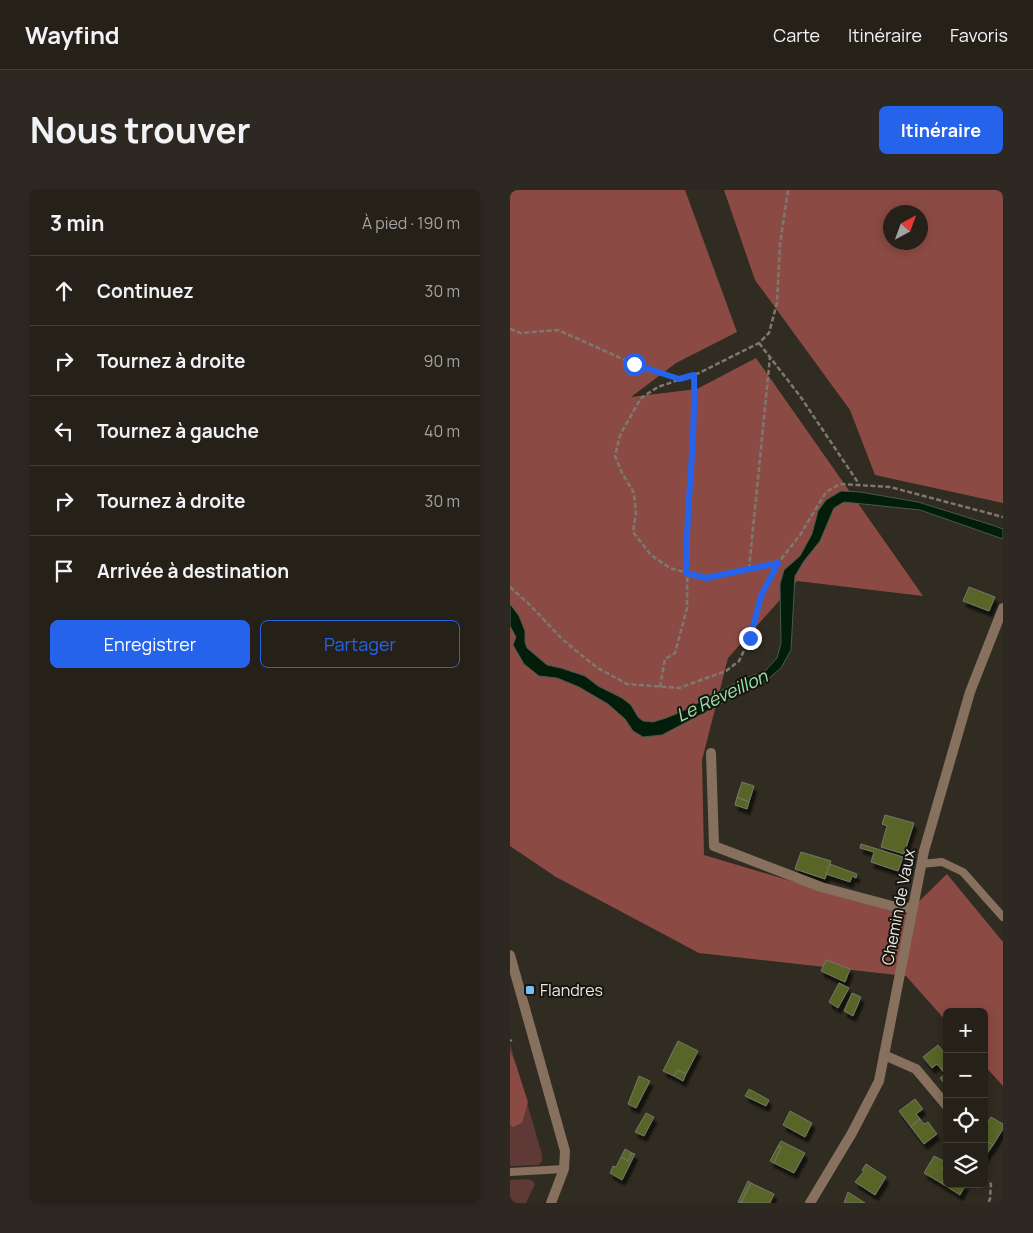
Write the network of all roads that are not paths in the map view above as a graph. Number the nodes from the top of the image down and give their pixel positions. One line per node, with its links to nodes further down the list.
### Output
1 (1003, 608): 3 (street, Chemin de Vaux)
2 (711, 753): 4 (street)
3 (921, 864): 4 (street, Chemin de Vaux); 5 (lane)
4 (913, 908): 7 (street, Chemin de Vaux)
5 (1003, 917)
6 (510, 955): 9 (street)
7 (884, 1055): 8 (street); 12 (street, Chemin de Vaux)
8 (943, 1101)
9 (564, 1169): 10 (lane); 11 (street)
10 (510, 1172)
11 (551, 1203)
12 (810, 1203)

